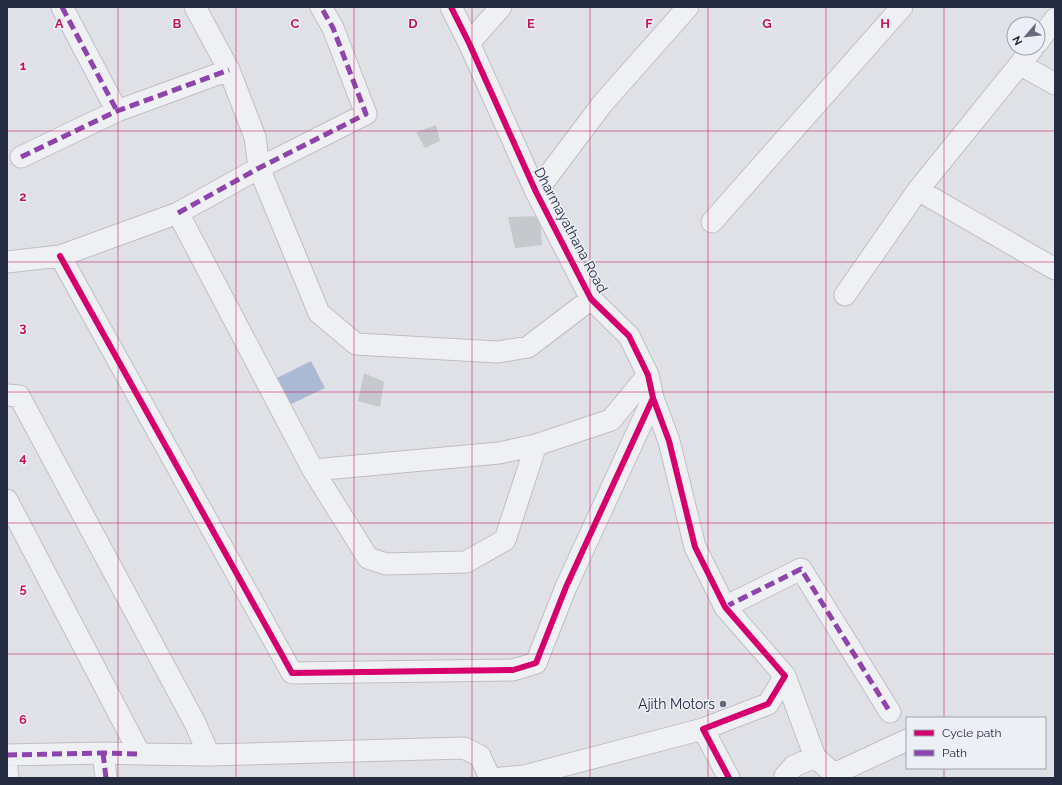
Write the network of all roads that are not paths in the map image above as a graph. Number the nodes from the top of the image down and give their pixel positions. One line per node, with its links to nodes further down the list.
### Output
1 (62, 7): 15 (street)
2 (195, 7): 13 (street)
3 (321, 7): 17 (street)
4 (451, 7): 10 (street, Dharmayathana Road)
5 (500, 7): 10 (street)
6 (688, 7): 19 (street)
7 (902, 7): 21 (street)
8 (1055, 19): 9 (street)
9 (1046, 31)
10 (469, 43): 19 (street, Dharmayathana Road)
11 (1027, 56): 12 (street)
12 (1021, 65): 14 (street); 18 (street)
13 (228, 70): 15 (street); 17 (street)
14 (1055, 84)
15 (117, 111): 16 (street)
16 (21, 157)
17 (259, 168): 20 (street); 26 (street)
18 (918, 190): 24 (street); 25 (street)
19 (536, 192): 26 (street, Dharmayathana Road)
20 (178, 213): 22 (street); 31 (street)
21 (712, 222)
22 (60, 256): 23 (street); 29 (street)
23 (7, 262)
24 (1055, 270)
25 (845, 295)
26 (591, 299): 27 (street, Dharmayathana Road)
27 (648, 375): 29 (street, Dharmayathana Road); 30 (street)
28 (7, 395): 41 (street)
29 (653, 398): 33 (street, Dharmayathana Road)
30 (536, 445): 31 (street); 31 (street)
31 (313, 470)
32 (7, 500): 39 (street)
33 (725, 607): 34 (street, Dharmayathana Road); 35 (street)
34 (785, 676): 36 (street); 42 (street)
35 (890, 712)
36 (702, 729): 44 (street); 49 (street)
37 (906, 740): 42 (street)
38 (103, 753): 39 (street); 40 (street); 46 (street)
39 (140, 754): 41 (street)
40 (7, 755)
41 (209, 755): 47 (street)
42 (815, 757): 50 (street)
43 (7, 770): 45 (street)
44 (525, 777): 48 (street)
45 (8, 778)
46 (106, 778)
47 (490, 778)
48 (501, 778)
49 (729, 778)
50 (786, 778)

